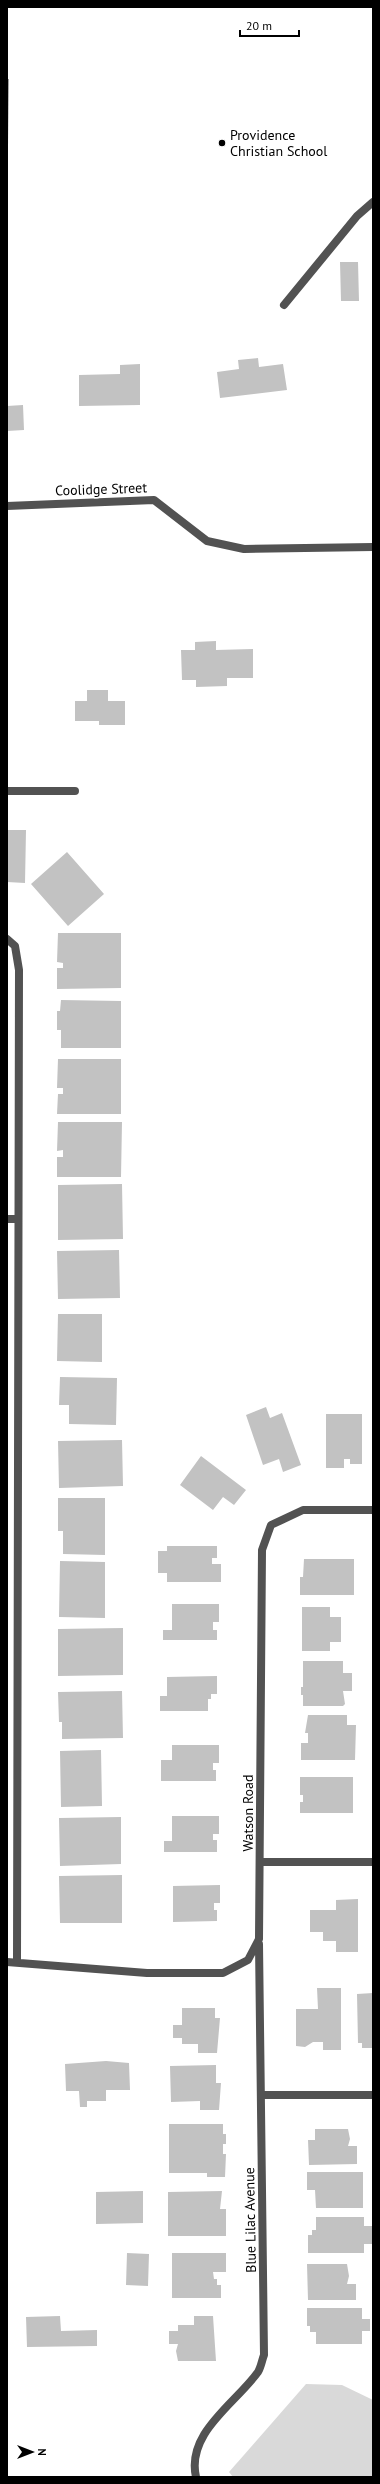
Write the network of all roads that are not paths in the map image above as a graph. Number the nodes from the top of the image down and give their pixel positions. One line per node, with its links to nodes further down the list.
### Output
1 (373, 202): 2 (street)
2 (284, 305)
3 (7, 506): 4 (street, Coolidge Street)
4 (373, 547)
5 (7, 791): 6 (street)
6 (75, 791)
7 (7, 939): 9 (street)
8 (7, 1219): 9 (street)
9 (17, 1219): 15 (street)
10 (373, 1510): 11 (street, Watson Road)
11 (261, 1862): 12 (street); 13 (street, Watson Road)
12 (373, 1862)
13 (259, 1939): 15 (street, Watson Road); 16 (street, Blue Lilac Avenue)
14 (7, 1962): 15 (street, Watson Road)
15 (17, 1962)
16 (261, 2095): 17 (street); 18 (street, Blue Lilac Avenue)
17 (373, 2095)
18 (196, 2477)

